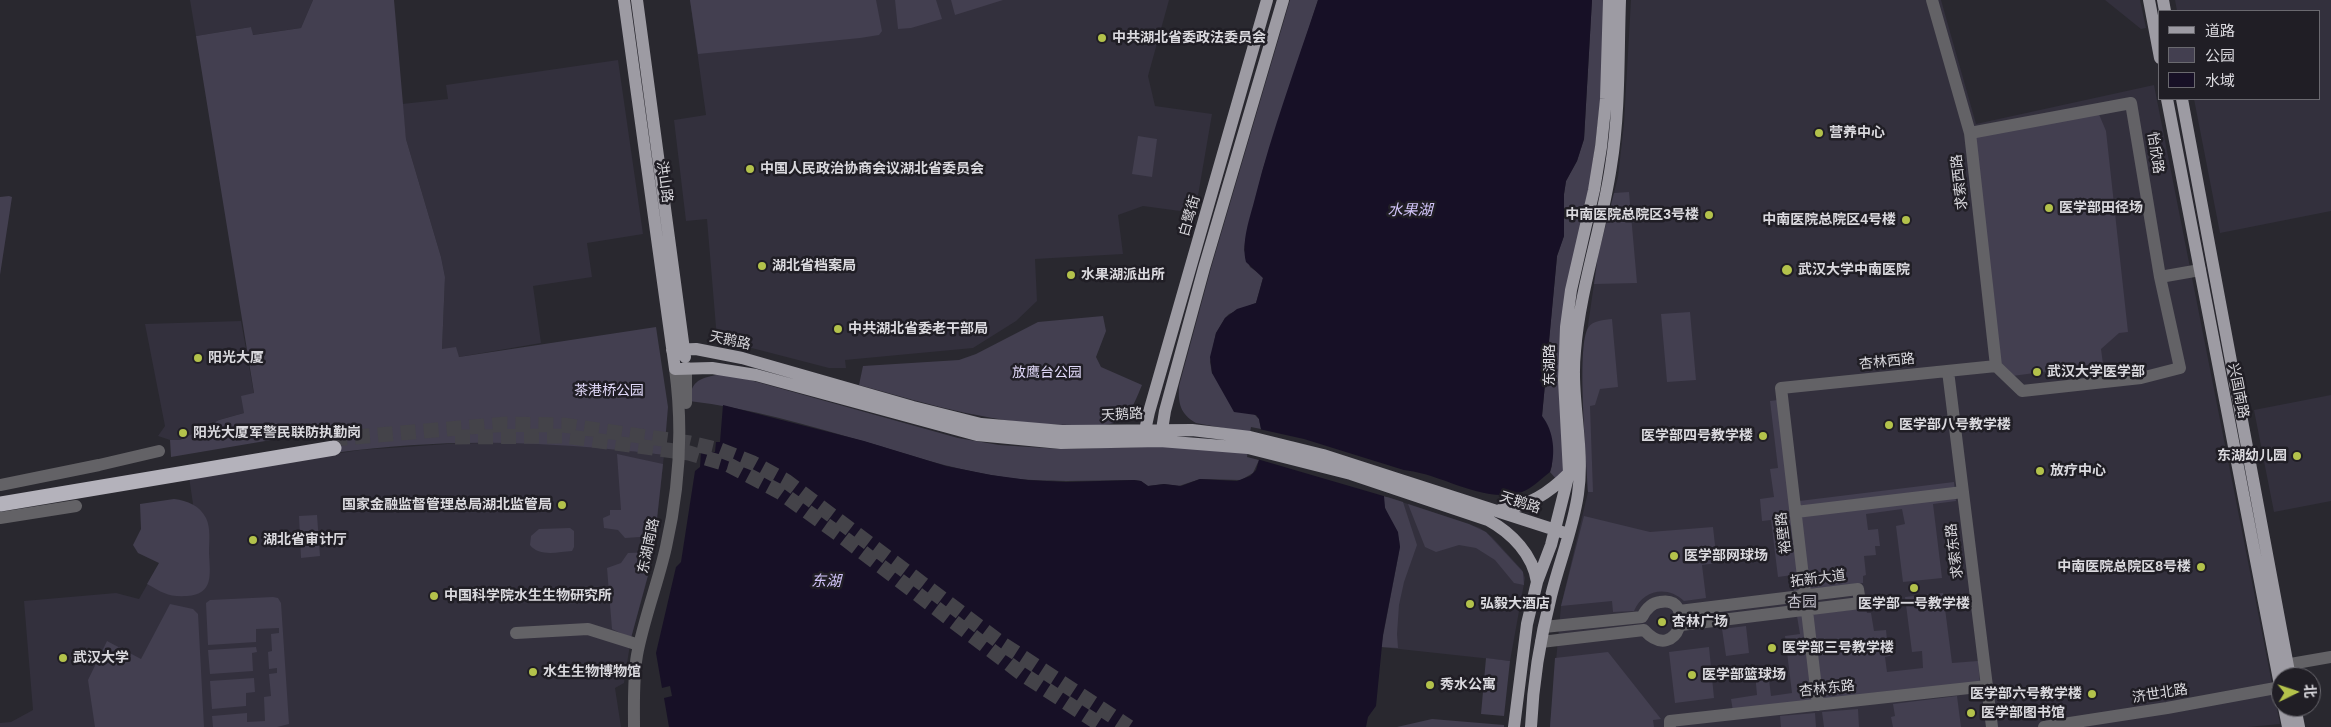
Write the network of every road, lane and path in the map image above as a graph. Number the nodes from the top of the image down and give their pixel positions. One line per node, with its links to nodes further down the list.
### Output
1 (624, 0): 15 (main road, 洪山路)
2 (637, 0): 15 (main road, 洪山路)
3 (1267, 0): 20 (main road, 白鹭街)
4 (1283, 0): 21 (main road, 白鹭街)
5 (1609, 0): 23 (main road, 东湖路)
6 (1620, 0): 34 (main road, 东湖路)
7 (1932, 0): 12 (street, 求索西路)
8 (2149, 0): 9 (main road)
9 (2158, 47)
10 (2167, 100): 13 (main road, 兴国南路)
11 (2182, 100): 46 (main road, 兴国南路)
12 (1970, 133): 14 (street, 怡欣路); 16 (street, 求索西路)
13 (2200, 270): 14 (street); 45 (main road, 兴国南路)
14 (2160, 277): 16 (street, 怡欣路)
15 (678, 349): 17 (main road, 洪山路); 20 (main road, 天鹅路)
16 (1996, 366): 18 (street, 杏林西路)
17 (680, 368): 20 (main road, 天鹅路); 43 (street, 东湖南路)
18 (1948, 371): 19 (street, 杏林西路); 26 (street, 求索东路)
19 (1781, 388): 31 (street, 裕壁路)
20 (1144, 435): 21 (main road, 天鹅路)
21 (1161, 435): 25 (main road, 天鹅路)
22 (159, 451): 24 (street)
23 (1569, 474): 30 (main road); 33 (main road, 东湖路)
24 (0, 484)
25 (1402, 486): 30 (main road, 天鹅路); 35 (main road, 天鹅路)
26 (1963, 492): 31 (street); 48 (street, 求索东路)
27 (0, 495): 28 (highway)
28 (0, 504)
29 (76, 506): 32 (street)
30 (1496, 511): 33 (main road, 天鹅路)
31 (1796, 512): 36 (street, 裕壁路)
32 (0, 518)
33 (1555, 530): 34 (main road, 天鹅路); 35 (main road, 东湖路)
34 (1568, 534): 40 (main road, 东湖路)
35 (1537, 582): 53 (main road, 东湖路)
36 (1806, 596): 37 (street, 裕壁路); 37 (street, 拓新大道); 38 (street, 拓新大道)
37 (1808, 609): 39 (street, 拓新大道); 50 (street, 裕壁路)
38 (1680, 611): 39 (street); 40 (street, 拓新大道)
39 (1681, 625): 42 (street, 拓新大道)
40 (1544, 627): 42 (main road, 东湖路)
41 (516, 633): 43 (street)
42 (1541, 642): 54 (main road, 东湖路)
43 (639, 644): 52 (street, 东湖南路)
44 (2331, 657): 47 (street)
45 (2284, 667)
46 (2284, 667)
47 (2296, 667)
48 (1987, 686): 50 (street, 杏林东路); 55 (street, 求索东路)
49 (2271, 690): 56 (street, 济世北路)
50 (1818, 705): 51 (street, 杏林东路)
51 (1670, 724)
52 (634, 727)
53 (1514, 727)
54 (1531, 727)
55 (1992, 727)
56 (2044, 727)

